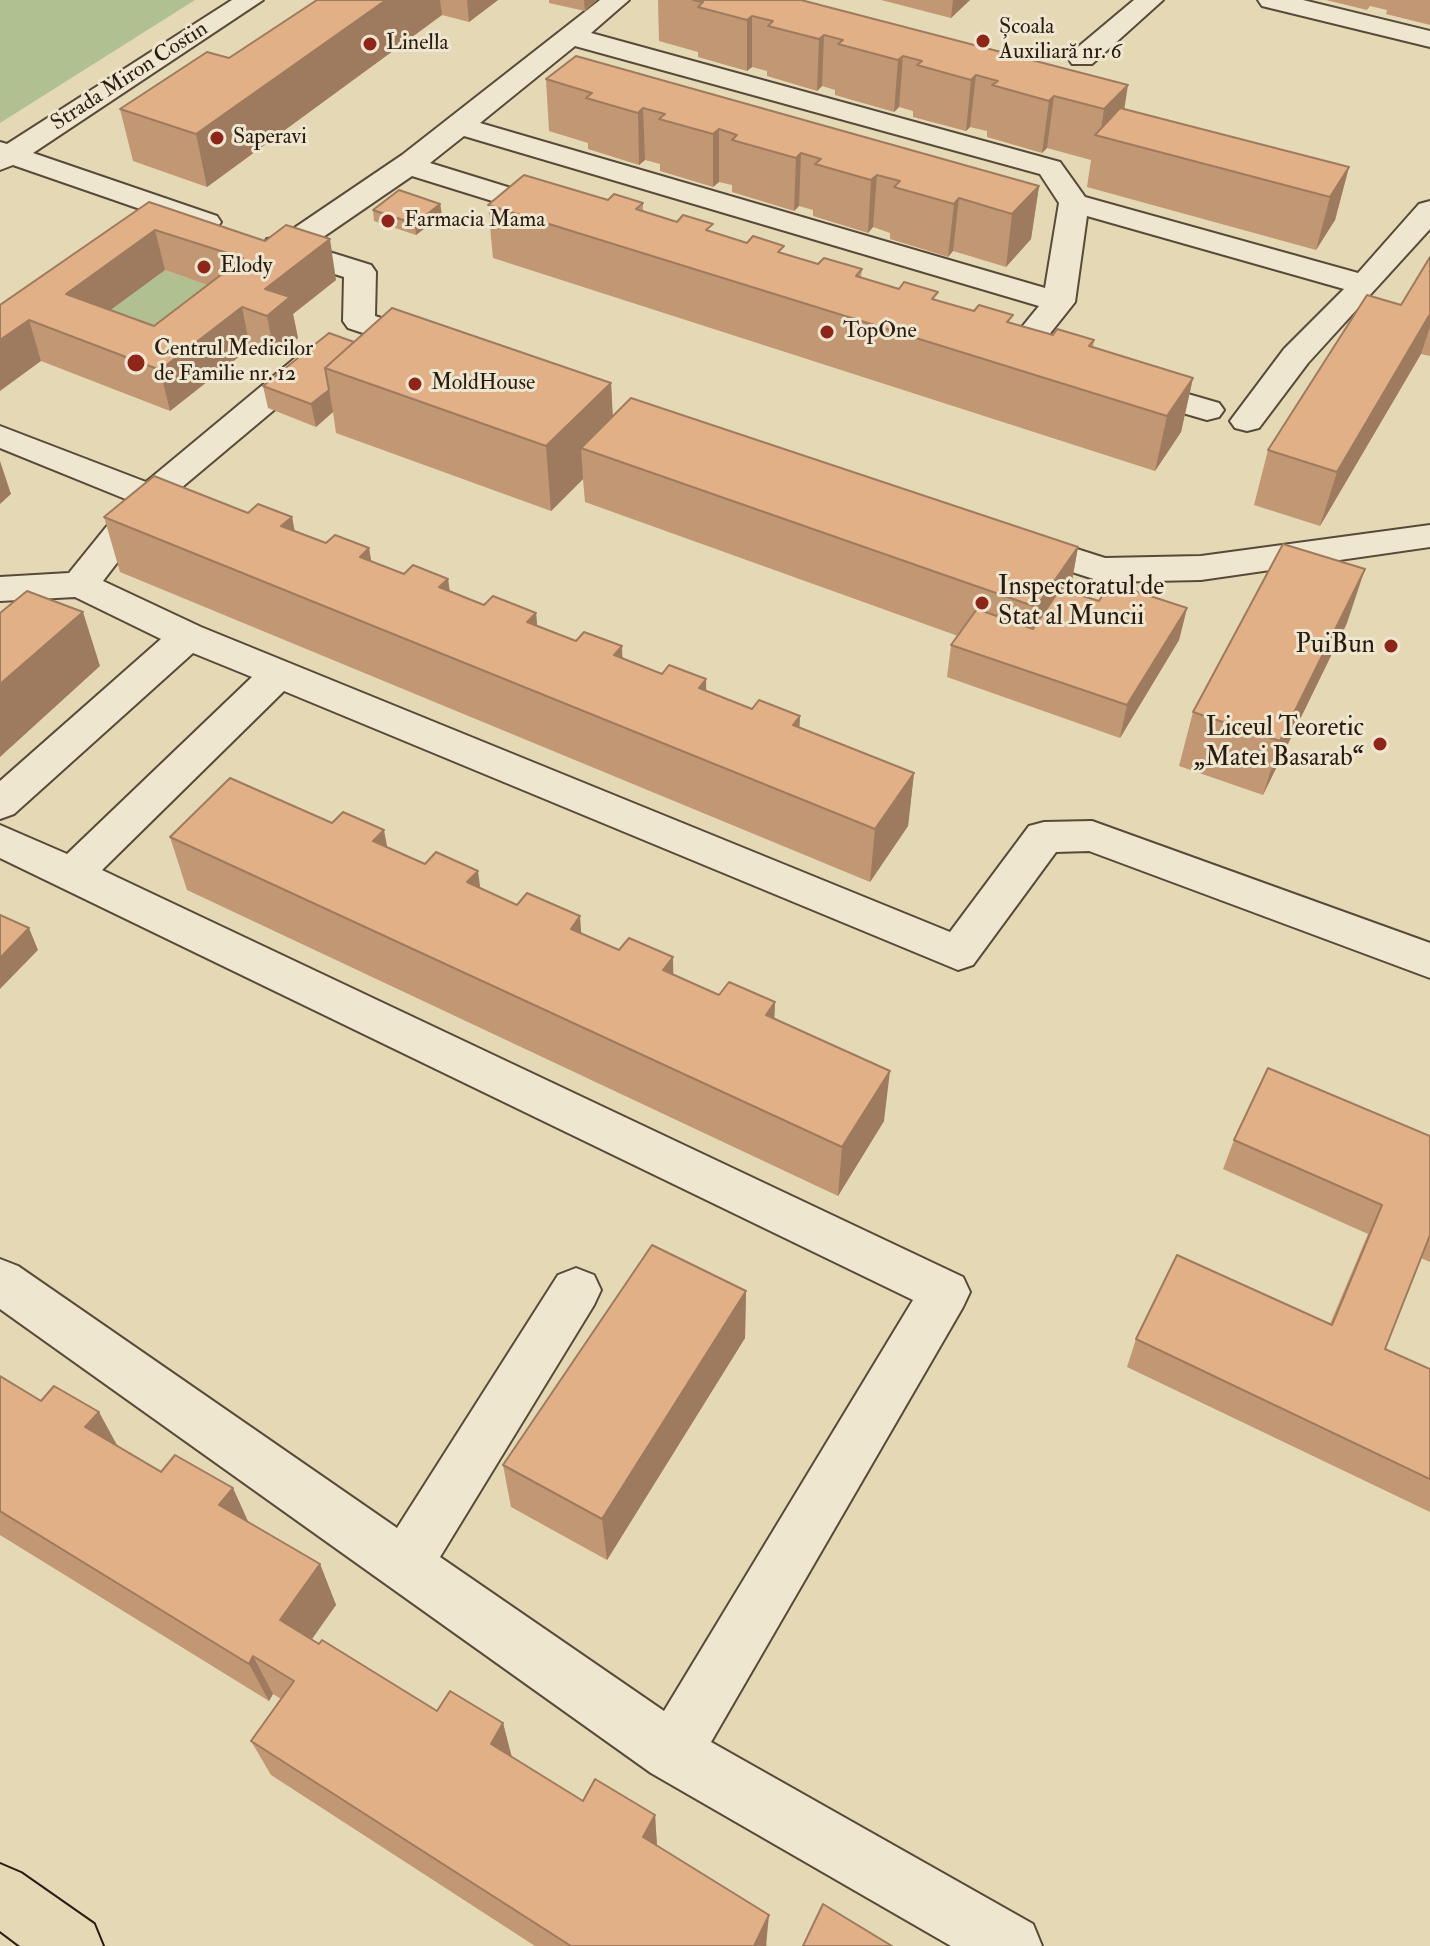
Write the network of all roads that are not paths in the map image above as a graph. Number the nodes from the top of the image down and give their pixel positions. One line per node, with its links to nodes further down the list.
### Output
1 (250, 0): 9 (street, Strada Miron Costin)
2 (616, 0): 5 (street)
3 (1150, 0): 7 (street)
4 (1271, 0): 6 (street)
5 (570, 36): 8 (street); 11 (street)
6 (1430, 39)
7 (1082, 58)
8 (456, 125): 10 (street); 16 (street)
9 (4, 155): 14 (street)
10 (407, 165): 13 (street); 14 (street)
11 (1074, 203): 15 (street); 16 (street)
12 (1430, 210): 15 (street)
13 (589, 222)
14 (285, 248): 17 (street)
15 (1365, 285): 22 (street)
16 (1059, 302): 18 (street)
17 (359, 321): 19 (street); 24 (street)
18 (985, 345)
19 (466, 357)
20 (1104, 380): 21 (street)
21 (1207, 410)
22 (1247, 421)
23 (0, 436): 24 (street)
24 (150, 496): 27 (street)
25 (981, 530): 26 (street)
26 (1430, 536)
27 (80, 585): 28 (street); 29 (street)
28 (0, 589)
29 (188, 636): 30 (street); 31 (street)
30 (279, 673): 33 (street); 34 (street)
31 (0, 804)
32 (0, 840): 33 (street)
33 (70, 876): 38 (street)
34 (1430, 961)
35 (0, 1281): 37 (street)
36 (576, 1290): 37 (street)
37 (405, 1565): 38 (street)
38 (672, 1752): 41 (street)
39 (0, 1894): 40 (main road)
40 (72, 1946)
41 (1011, 1946)

